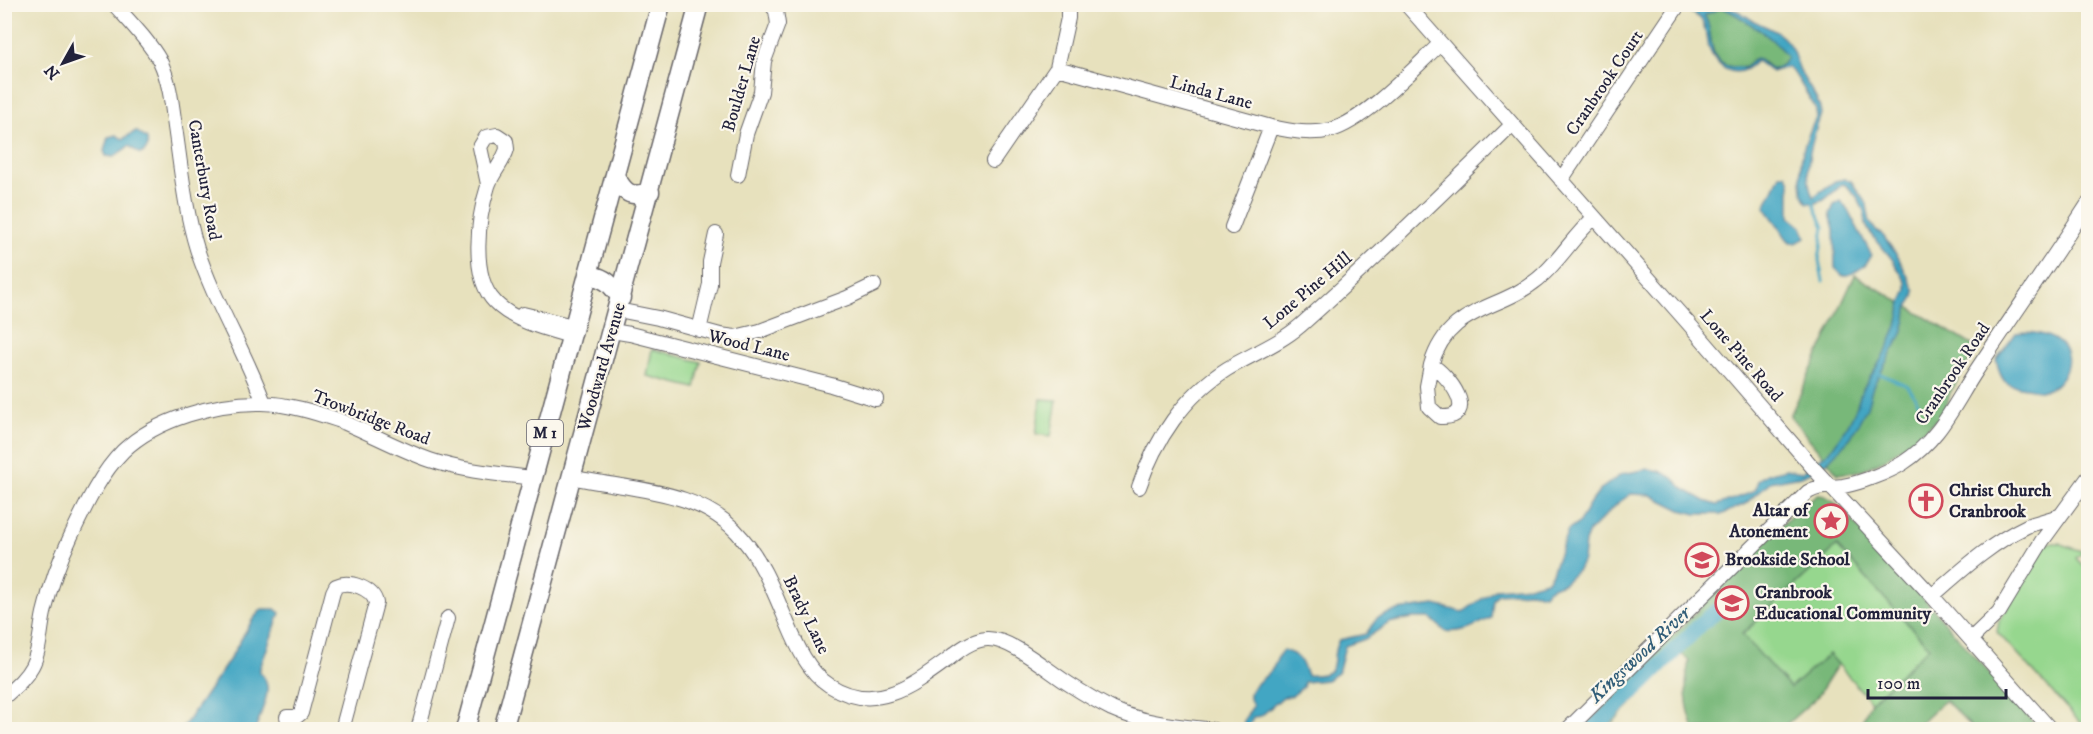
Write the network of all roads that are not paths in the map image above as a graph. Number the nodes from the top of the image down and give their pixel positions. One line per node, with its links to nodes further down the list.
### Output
1 (114, 4): 30 (street, Canterbury Road)
2 (661, 4): 14 (main road, Woodward Avenue / M 1)
3 (699, 4): 17 (main road, Woodward Avenue / M 1)
4 (771, 4): 13 (street, Boulder Lane)
5 (1068, 4): 9 (street)
6 (1406, 4): 8 (street, Lone Pine Road)
7 (1679, 4): 15 (street, Cranbrook Court)
8 (1440, 44): 10 (street, Lone Pine Road); 11 (street, Linda Lane)
9 (1057, 68): 11 (street, Linda Lane); 12 (street)
10 (1512, 126): 15 (street, Lone Pine Road); 35 (street, Lone Pine Hill)
11 (1271, 128): 20 (street)
12 (993, 161)
13 (738, 175)
14 (615, 177): 17 (main road); 22 (main road, Woodward Avenue / M 1)
15 (1561, 180): 19 (street, Lone Pine Road)
16 (488, 184): 26 (street)
17 (650, 192): 24 (main road, Woodward Avenue / M 1)
18 (2088, 204): 34 (street, Cranbrook Road)
19 (1594, 218): 28 (street); 34 (street, Lone Pine Road)
20 (1232, 227)
21 (716, 234): 25 (street)
22 (588, 274): 24 (main road); 26 (main road, Woodward Avenue / M 1)
23 (874, 285): 25 (street)
24 (619, 304): 25 (street); 27 (main road, Woodward Avenue / M 1)
25 (699, 330)
26 (572, 331): 32 (main road, Woodward Avenue / M 1)
27 (612, 331): 29 (street, Wood Lane); 31 (main road, Woodward Avenue / M 1)
28 (1431, 365)
29 (876, 399)
30 (264, 404): 32 (street, Trowbridge Road); 40 (street, Trowbridge Road)
31 (571, 477): 45 (main road, Woodward Avenue / M 1); 46 (street, Brady Lane)
32 (533, 478): 44 (main road, Woodward Avenue / M 1)
33 (2088, 478): 36 (street)
34 (1829, 485): 37 (street, Lone Pine Road); 47 (street, Cranbrook Road)
35 (1139, 487)
36 (2059, 516): 37 (street); 39 (street)
37 (1932, 596): 39 (street, Lone Pine Road)
38 (448, 618): 43 (street)
39 (1971, 639): 48 (street, Lone Pine Road)
40 (4, 697)
41 (287, 717): 42 (street)
42 (342, 729)
43 (418, 729)
44 (465, 729)
45 (503, 729)
46 (1214, 729)
47 (1567, 729)
48 (2051, 729)

